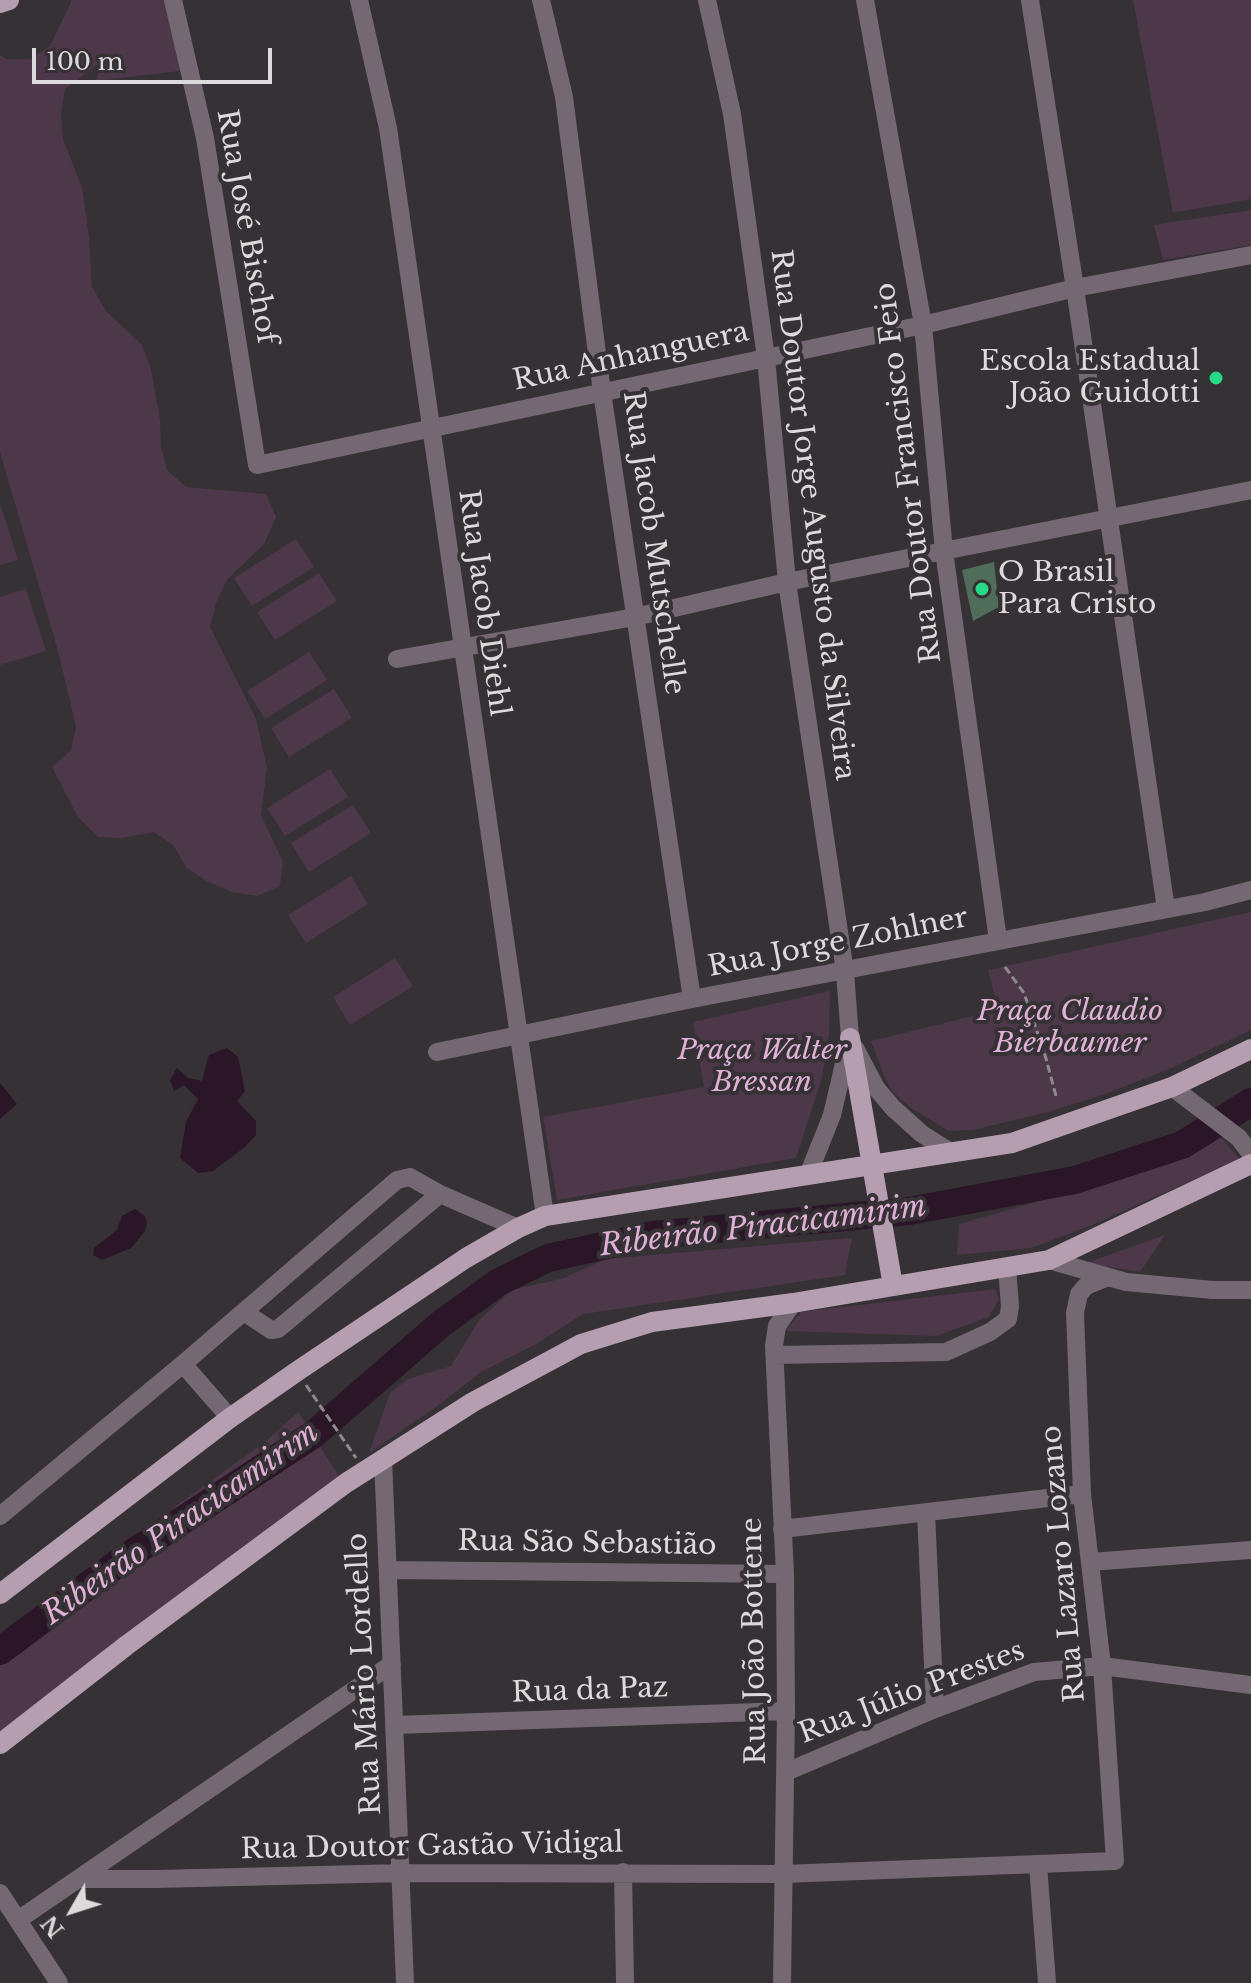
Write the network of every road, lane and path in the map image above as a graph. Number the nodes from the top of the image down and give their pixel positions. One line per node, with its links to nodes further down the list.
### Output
1 (9, 0): 8 (main road)
2 (173, 0): 15 (street, Rua José Bischof)
3 (359, 0): 14 (street, Rua Jacob Diehl)
4 (541, 0): 13 (street, Rua Jacob Mutschelle)
5 (707, 0): 12 (street, Rua Doutor Jorge Augusto da Silveira)
6 (865, 0): 11 (street, Rua Doutor Francisco Feio)
7 (1030, 0): 10 (street)
8 (0, 3)
9 (1251, 255): 10 (street, Rua Anhanguera)
10 (1075, 288): 11 (street, Rua Anhanguera); 17 (street)
11 (923, 325): 12 (street, Rua Anhanguera); 18 (street, Rua Doutor Francisco Feio)
12 (766, 358): 13 (street, Rua Anhanguera); 19 (street, Rua Doutor Jorge Augusto da Silveira)
13 (602, 392): 14 (street, Rua Anhanguera); 20 (street, Rua Jacob Mutschelle)
14 (429, 427): 15 (street, Rua Anhanguera); 21 (street, Rua Jacob Diehl)
15 (257, 465)
16 (1251, 490): 17 (street)
17 (1109, 518): 18 (street); 24 (street)
18 (944, 551): 19 (street); 25 (street, Rua Doutor Francisco Feio)
19 (787, 582): 20 (street); 27 (street, Rua Doutor Jorge Augusto da Silveira)
20 (635, 617): 21 (street); 28 (street, Rua Jacob Mutschelle)
21 (461, 650): 22 (street); 29 (street, Rua Jacob Diehl)
22 (397, 659)
23 (1251, 890): 24 (street, Rua Jorge Zohlner)
24 (1166, 909): 25 (street, Rua Jorge Zohlner)
25 (998, 940): 27 (street, Rua Jorge Zohlner)
26 (1005, 967): 34 (path)
27 (845, 972): 28 (street, Rua Jorge Zohlner); 30 (street, Rua Doutor Jorge Augusto da Silveira)
28 (692, 999): 29 (street, Rua Jorge Zohlner)
29 (518, 1035): 32 (street, Rua Jorge Zohlner); 41 (street, Rua Jacob Diehl)
30 (850, 1038): 35 (street, Rua Doutor Jorge Augusto da Silveira); 37 (main road); 39 (street, Rua Doutor Jorge Augusto da Silveira)
31 (1251, 1049): 33 (main road)
32 (437, 1052)
33 (1172, 1087): 35 (main road); 36 (street)
34 (1056, 1096)
35 (949, 1151): 37 (main road)
36 (1251, 1154)
37 (873, 1163): 39 (main road); 46 (main road)
38 (1251, 1164): 43 (main road)
39 (808, 1175): 41 (main road)
40 (440, 1194): 42 (street); 49 (street); 49 (street)
41 (545, 1216): 42 (main road)
42 (518, 1228): 53 (main road)
43 (1049, 1260): 44 (main road); 45 (street)
44 (1007, 1268): 46 (main road); 50 (street)
45 (1106, 1278): 47 (street); 56 (street, Rua Lazaro Lozano)
46 (893, 1286): 48 (main road)
47 (1251, 1290)
48 (793, 1303): 50 (street, Rua João Bottene); 55 (main road)
49 (244, 1312): 51 (street)
50 (775, 1355): 59 (street, Rua João Bottene)
51 (183, 1364): 53 (street); 58 (street)
52 (314, 1400): 54 (path)
53 (230, 1418): 64 (main road)
54 (351, 1448)
55 (383, 1459): 62 (street, Rua Mário Lordello); 71 (main road)
56 (1082, 1494): 57 (street); 61 (street, Rua Lazaro Lozano)
57 (926, 1513): 59 (street); 68 (street)
58 (0, 1516)
59 (782, 1529): 63 (street, Rua João Bottene)
60 (1251, 1550): 61 (street)
61 (1090, 1562): 66 (street, Rua Lazaro Lozano)
62 (388, 1570): 63 (street, Rua São Sebastião); 65 (street, Rua Mário Lordello)
63 (785, 1574): 69 (street, Rua João Bottene)
64 (0, 1594)
65 (392, 1664): 70 (street, Rua Mário Lordello); 78 (street)
66 (1102, 1666): 67 (street, Rua Júlio Prestes); 68 (street, Rua Júlio Prestes); 73 (street, Rua Lazaro Lozano)
67 (1251, 1685)
68 (935, 1709): 72 (street, Rua Júlio Prestes)
69 (786, 1711): 70 (street, Rua da Paz); 72 (street, Rua João Bottene)
70 (395, 1725): 76 (street, Rua Mário Lordello)
71 (0, 1744)
72 (786, 1772): 77 (street, Rua João Bottene)
73 (1115, 1861): 74 (street, Rua Doutor Gastão Vidigal)
74 (1038, 1865): 77 (street, Rua Doutor Gastão Vidigal); 85 (street)
75 (623, 1872): 76 (street, Rua Doutor Gastão Vidigal); 77 (street, Rua Doutor Gastão Vidigal); 83 (street)
76 (402, 1873): 78 (street, Rua Doutor Gastão Vidigal); 82 (street, Rua Mário Lordello)
77 (784, 1874): 84 (street, Rua João Bottene)
78 (80, 1879): 80 (street)
79 (0, 1893): 80 (street)
80 (18, 1920): 81 (street)
81 (59, 1983)
82 (405, 1983)
83 (625, 1983)
84 (782, 1983)
85 (1047, 1983)

